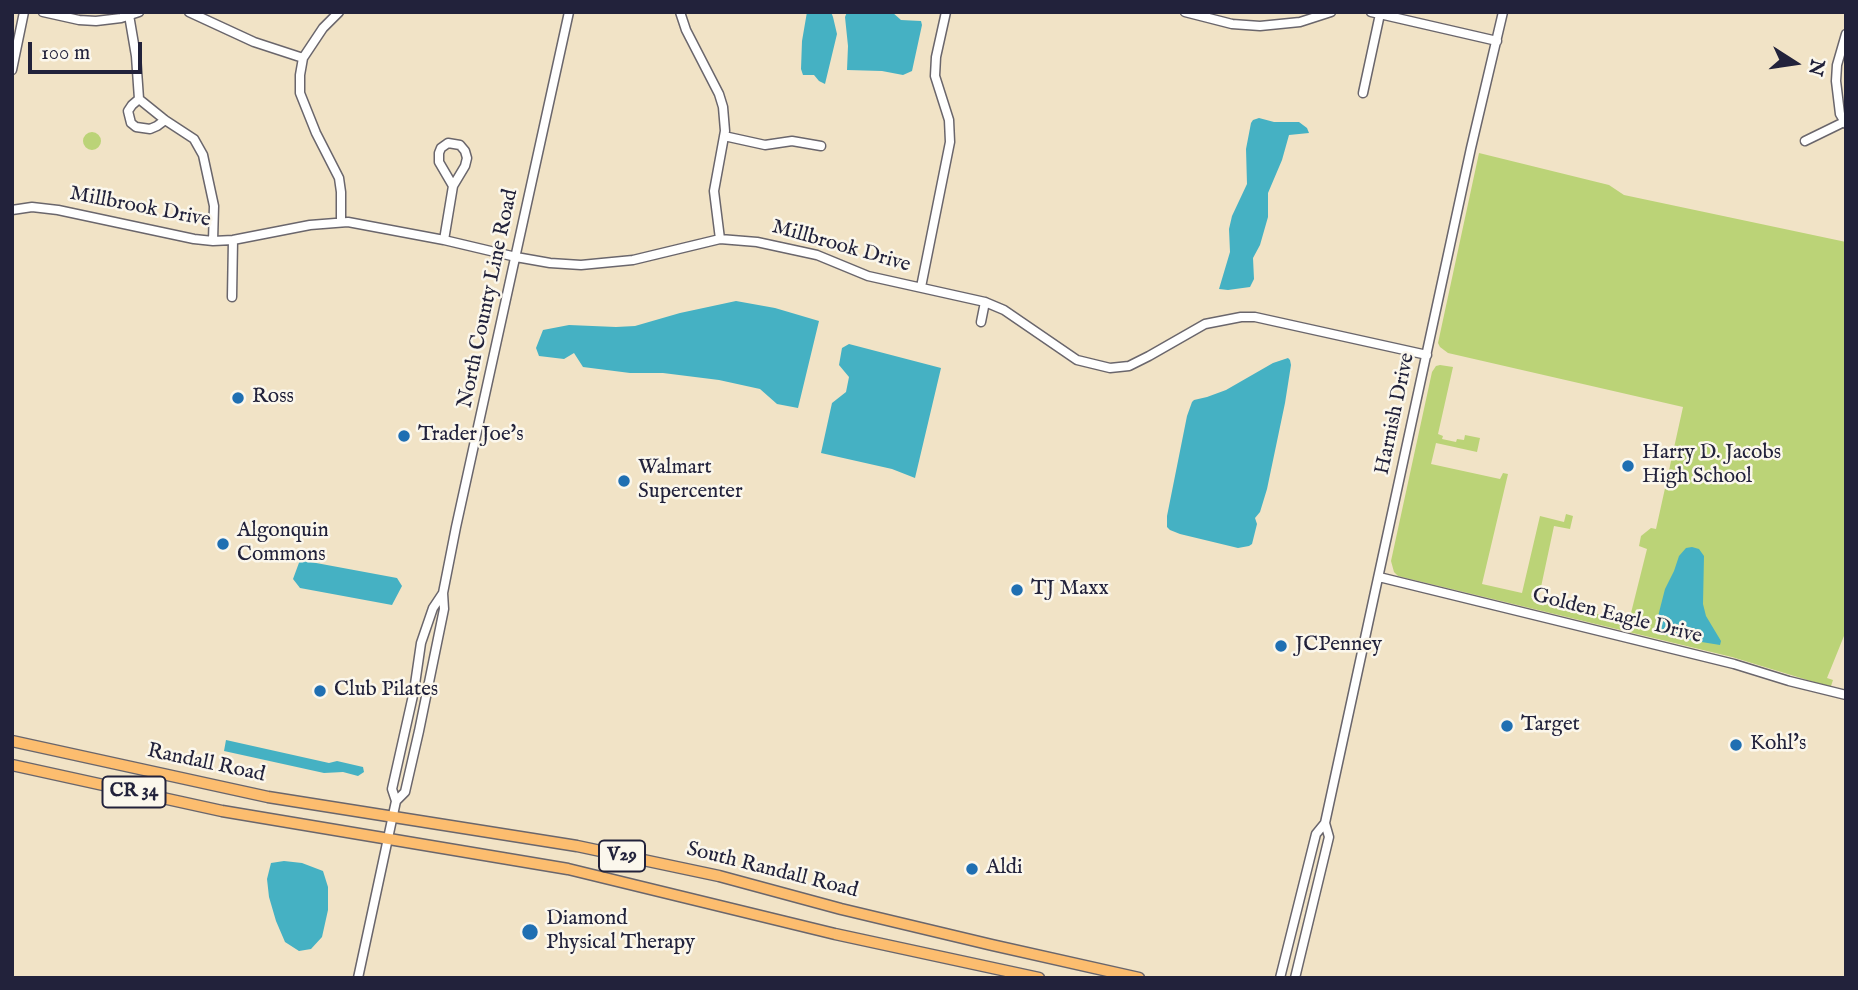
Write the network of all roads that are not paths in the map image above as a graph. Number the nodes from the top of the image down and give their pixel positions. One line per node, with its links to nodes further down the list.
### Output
1 (24, 12): 17 (street)
2 (43, 12): 13 (street)
3 (139, 12): 13 (street)
4 (189, 12): 16 (street)
5 (340, 12): 16 (street)
6 (569, 12): 32 (street, North County Line Road)
7 (680, 12): 22 (street)
8 (946, 12): 33 (street)
9 (1185, 12): 10 (street)
10 (1331, 12)
11 (1503, 12): 15 (street, Harnish Drive)
12 (1375, 13): 15 (street); 18 (street)
13 (129, 15): 19 (street)
14 (1846, 34): 21 (street)
15 (1497, 41): 37 (street, Harnish Drive)
16 (303, 58): 27 (street)
17 (12, 71)
18 (1363, 93)
19 (139, 99): 20 (street); 20 (street)
20 (165, 120): 31 (street)
21 (1845, 123): 23 (street)
22 (724, 136): 24 (street); 28 (street)
23 (1805, 141)
24 (821, 146)
25 (453, 186): 25 (street); 30 (street)
26 (12, 210): 31 (street, Millbrook Drive)
27 (341, 222): 29 (street, Millbrook Drive); 30 (street, Millbrook Drive)
28 (720, 239): 32 (street, Millbrook Drive); 33 (street, Millbrook Drive)
29 (233, 240): 31 (street, Millbrook Drive); 34 (street)
30 (444, 240): 32 (street, Millbrook Drive)
31 (212, 241)
32 (516, 257): 39 (street, North County Line Road)
33 (921, 288): 35 (street, Millbrook Drive)
34 (232, 297)
35 (985, 302): 36 (street); 37 (street, Millbrook Drive)
36 (981, 322)
37 (1427, 355): 38 (street, Harnish Drive)
38 (1378, 577): 40 (street, Golden Eagle Drive); 45 (street, Harnish Drive)
39 (443, 593): 43 (street, North County Line Road); 43 (street, North County Line Road)
40 (1846, 695)
41 (12, 741): 44 (main road, Randall Road / CR 34)
42 (12, 765): 46 (main road, Randall Road / CR 34)
43 (396, 801): 44 (street, North County Line Road)
44 (393, 817): 46 (street, North County Line Road); 49 (main road, South Randall Road / V29)
45 (1325, 823): 50 (street, Harnish Drive); 51 (street, Harnish Drive)
46 (388, 839): 47 (street, North County Line Road); 48 (main road, V29)
47 (358, 978)
48 (1038, 978)
49 (1139, 978)
50 (1280, 978)
51 (1296, 978)

